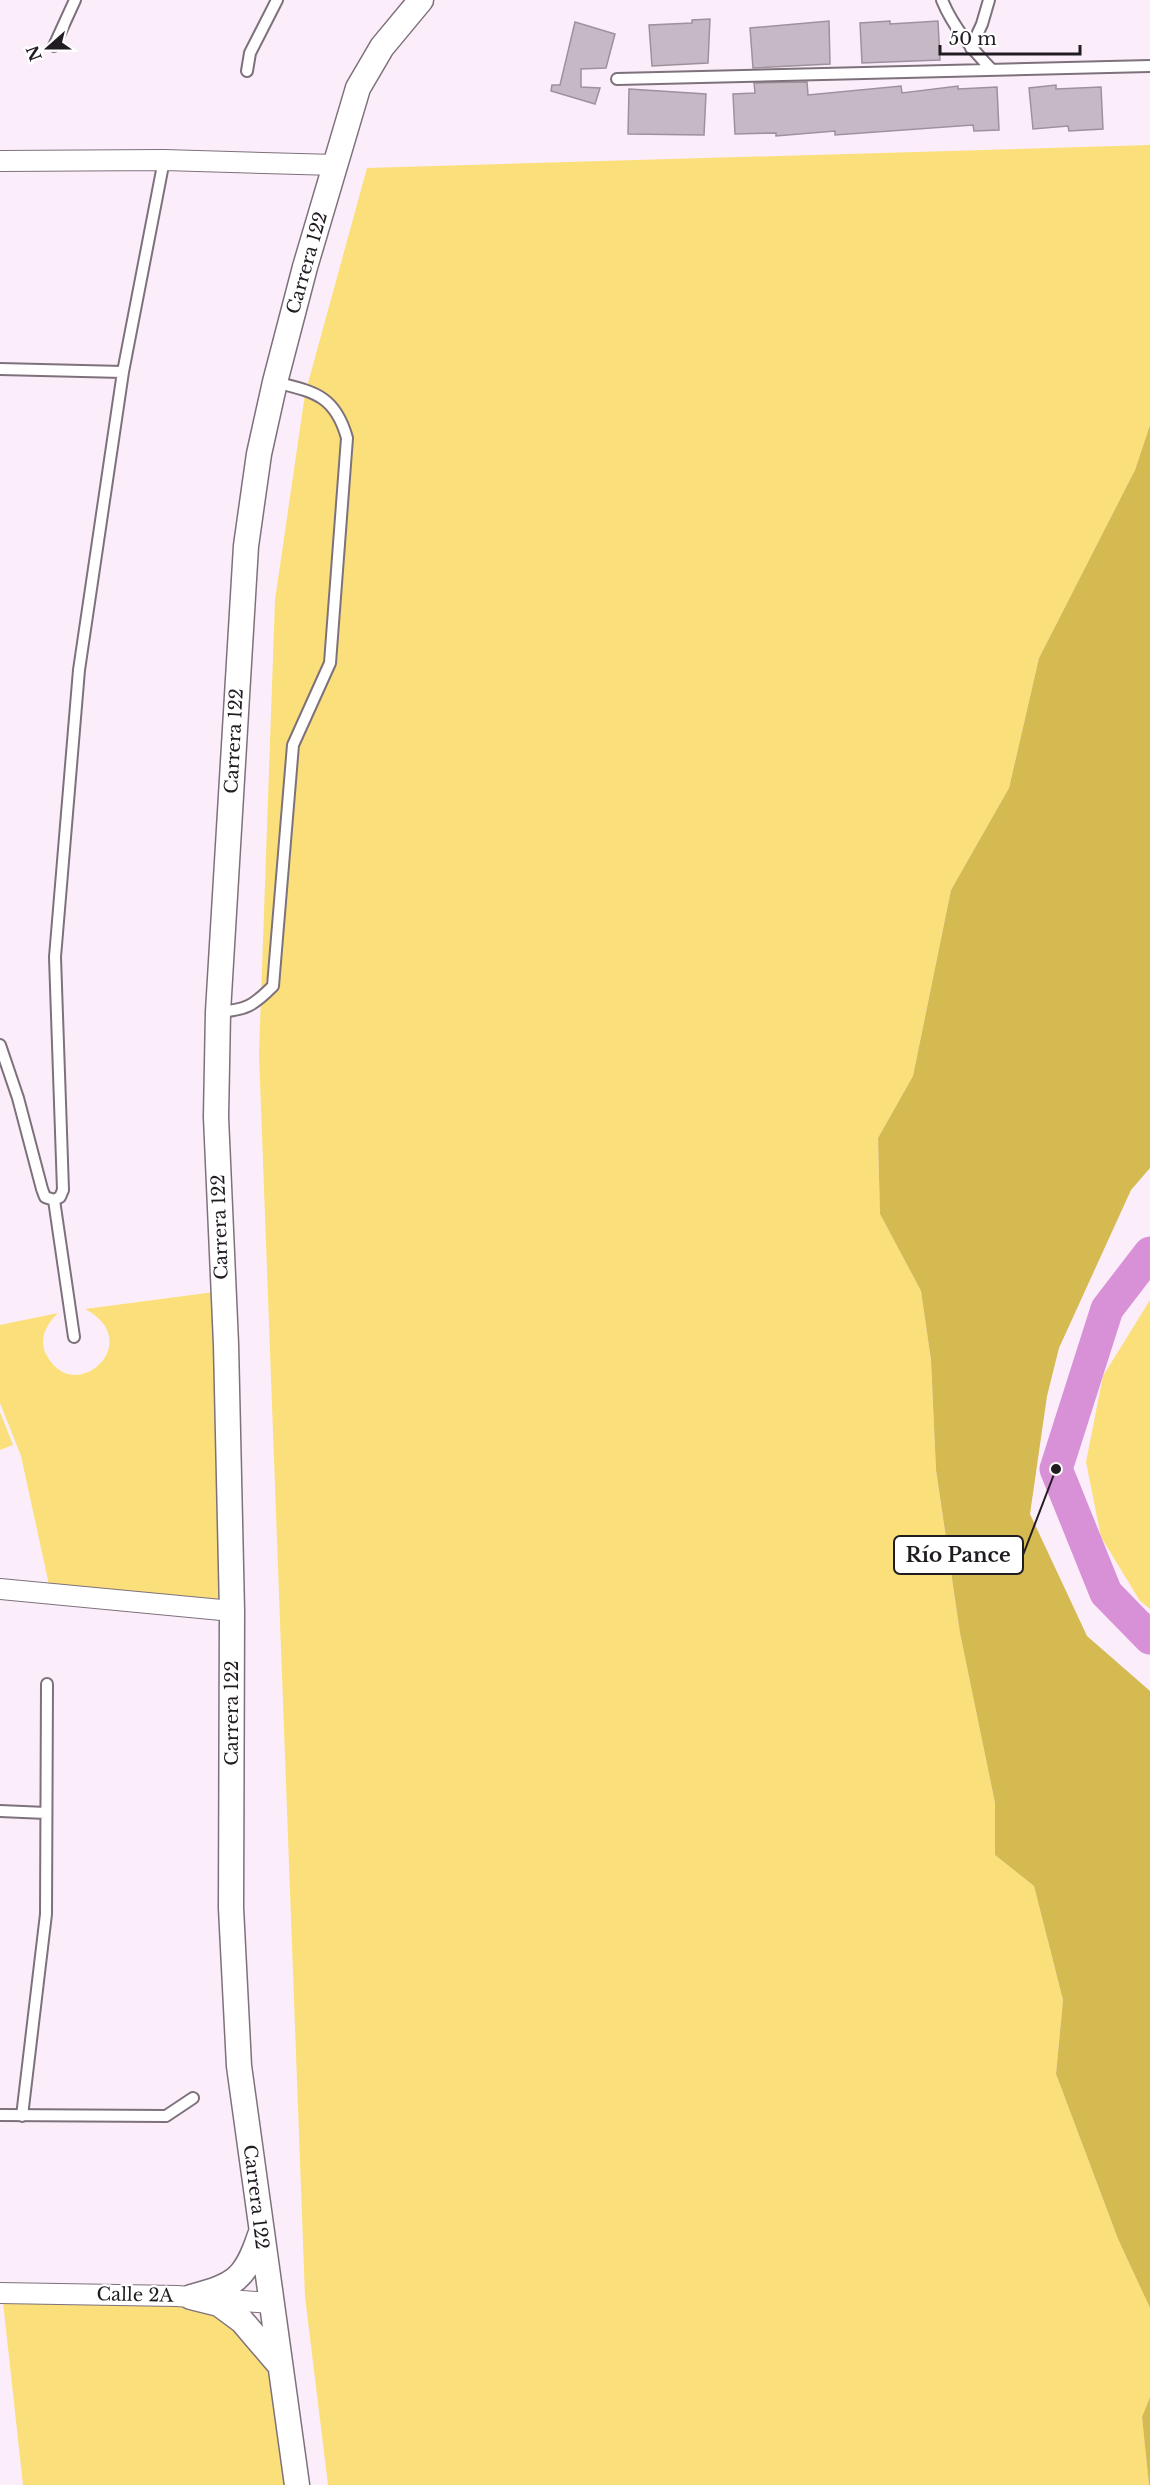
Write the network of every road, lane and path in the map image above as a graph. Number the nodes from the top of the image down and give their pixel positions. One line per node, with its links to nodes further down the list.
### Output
1 (75, 0): 6 (lane)
2 (277, 0): 10 (lane)
3 (421, 0): 14 (street, Carrera 122)
4 (942, 0): 7 (lane)
5 (989, 0): 7 (lane)
6 (54, 46)
7 (971, 48): 9 (lane)
8 (1150, 66): 9 (lane)
9 (992, 70): 11 (lane)
10 (247, 71)
11 (617, 79)
12 (164, 160): 13 (street); 14 (street); 16 (lane)
13 (0, 161)
14 (335, 165): 17 (street, Carrera 122)
15 (0, 369): 16 (lane)
16 (123, 372): 20 (lane)
17 (275, 382): 18 (street, Carrera 122); 18 (lane)
18 (218, 1012): 23 (street, Carrera 122)
19 (0, 1045): 20 (lane)
20 (54, 1200): 21 (lane)
21 (74, 1337)
22 (0, 1589): 23 (street)
23 (232, 1611): 30 (street, Carrera 122)
24 (47, 1684): 26 (lane)
25 (0, 1811): 26 (lane)
26 (46, 1813): 29 (lane)
27 (193, 2098): 29 (lane)
28 (0, 2115): 29 (lane)
29 (22, 2116)
30 (260, 2234): 32 (street); 33 (street, Carrera 122)
31 (0, 2293): 32 (street, Calle 2A)
32 (191, 2297): 33 (street, Calle 2A); 34 (street)
33 (270, 2303): 34 (street, Carrera 122)
34 (279, 2366): 35 (street, Carrera 122)
35 (297, 2485)

